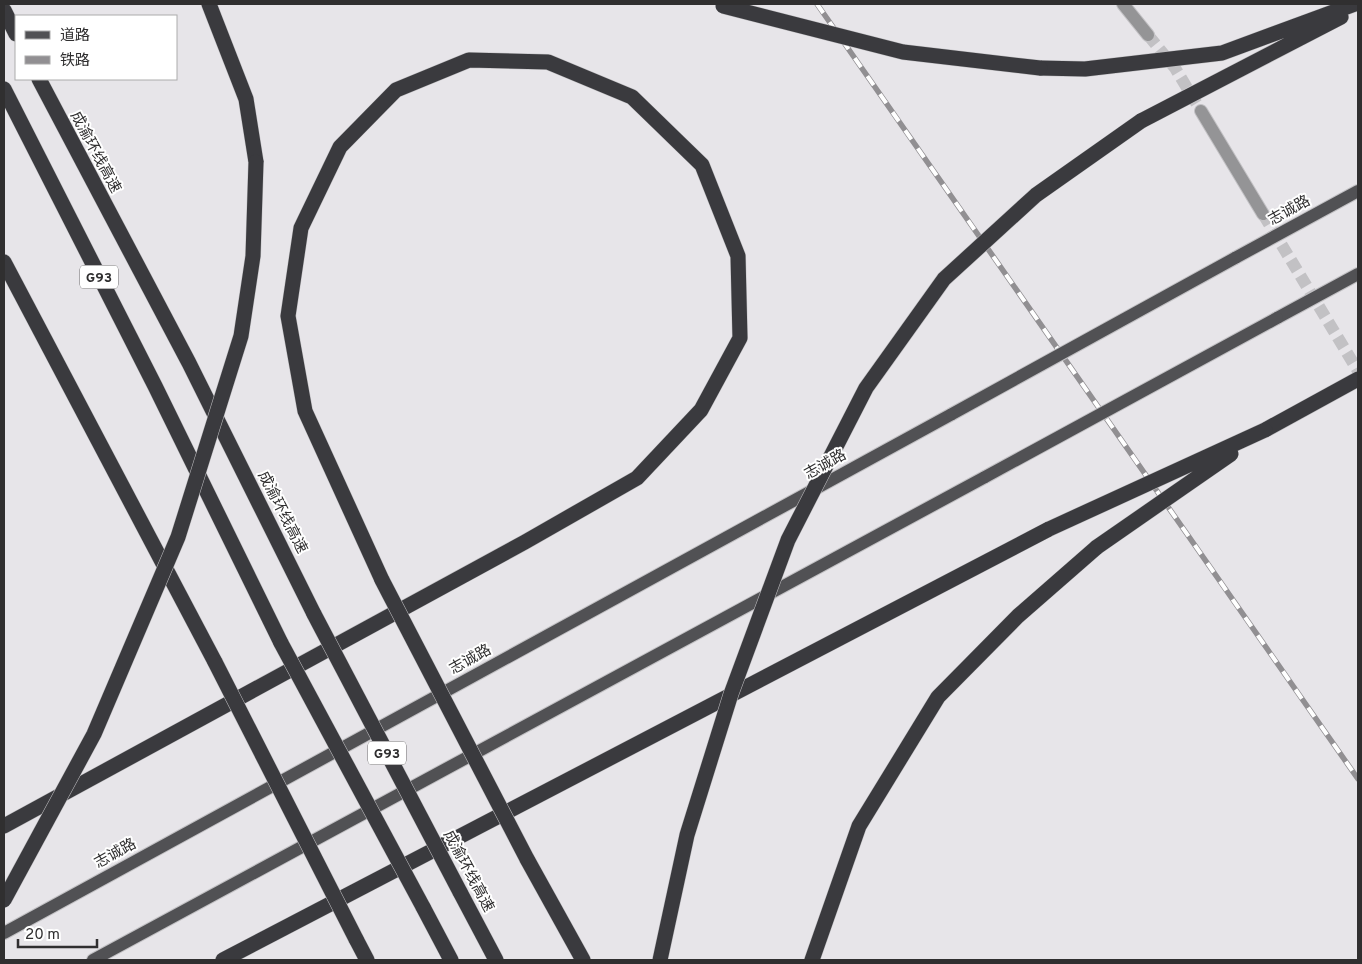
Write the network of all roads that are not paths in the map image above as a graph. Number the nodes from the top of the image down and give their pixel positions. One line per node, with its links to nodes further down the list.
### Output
1 (209, 4): 19 (highway, bridge)
2 (1123, 4): 8 (street)
3 (1355, 4): 4 (highway, bridge)
4 (719, 5)
5 (1358, 9): 27 (highway, bridge)
6 (4, 10): 7 (highway)
7 (15, 32)
8 (1148, 35)
9 (40, 80): 25 (highway, 成渝环线高速 / G93, bridge)
10 (4, 89): 24 (highway, G93, bridge)
11 (1200, 111): 13 (street)
12 (1358, 191): 20 (main road, 志诚路, bridge)
13 (1263, 214)
14 (4, 262): 23 (highway, bridge)
15 (1358, 274): 21 (main road, bridge)
16 (1358, 379): 17 (highway)
17 (1265, 430): 22 (highway, bridge); 28 (highway, bridge)
18 (4, 826): 26 (highway, bridge)
19 (4, 900)
20 (4, 933)
21 (93, 960)
22 (223, 960)
23 (367, 960)
24 (451, 960)
25 (496, 960)
26 (583, 960)
27 (660, 960)
28 (812, 960)

